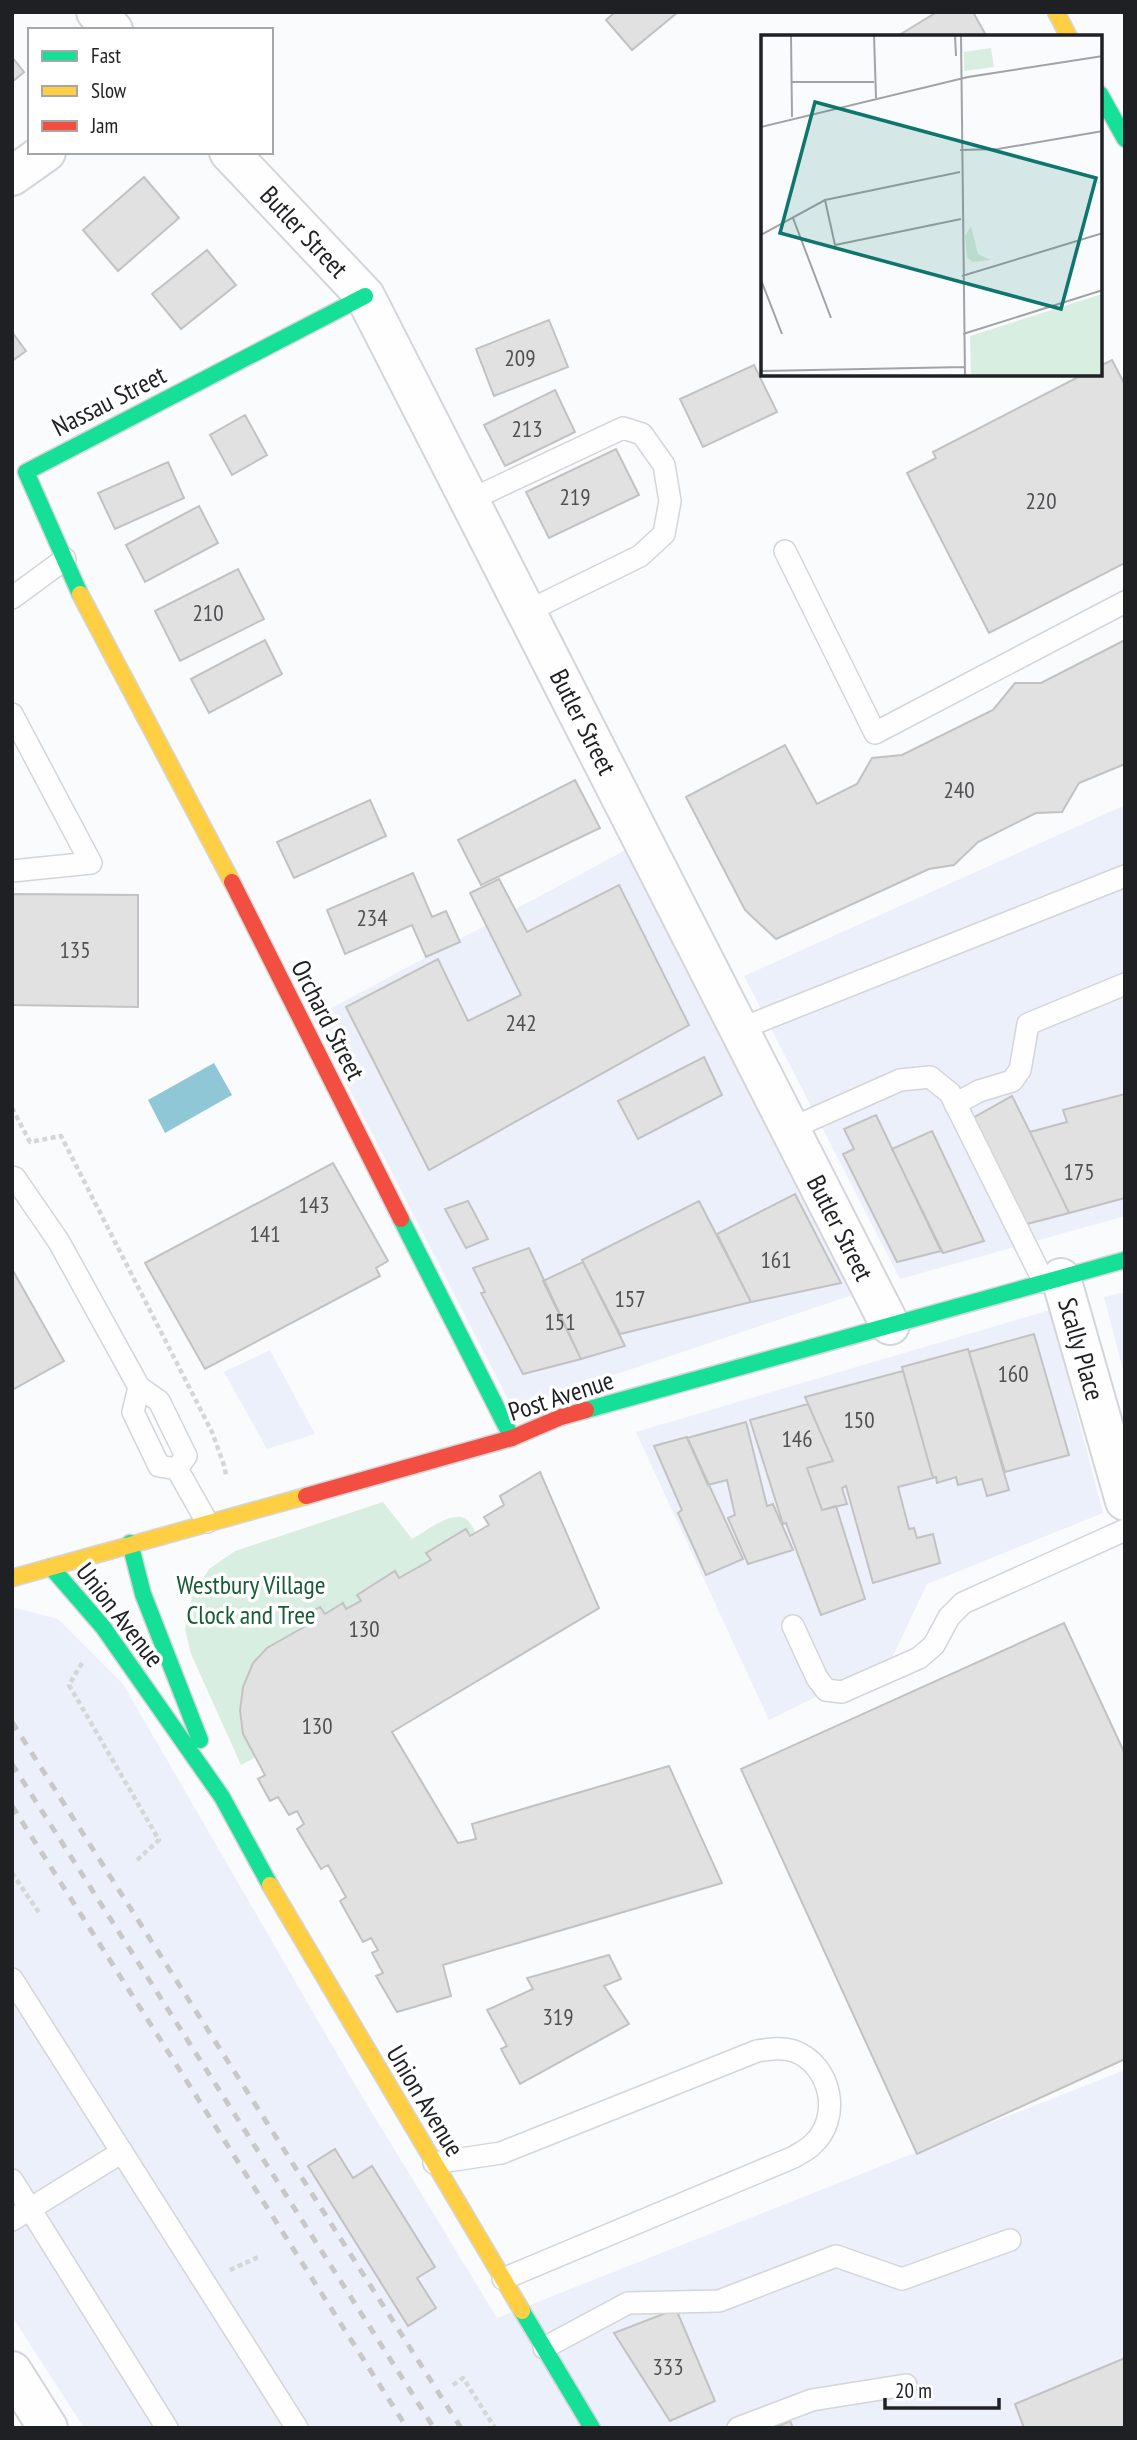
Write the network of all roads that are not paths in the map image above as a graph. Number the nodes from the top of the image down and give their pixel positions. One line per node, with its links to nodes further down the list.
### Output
1 (96, 12): 3 (street)
2 (1056, 12): 4 (main road)
3 (111, 28)
4 (1068, 35)
5 (1102, 98): 6 (main road)
6 (1125, 139)
7 (43, 154): 9 (street)
8 (231, 154): 10 (street, Butler Street)
9 (12, 176)
10 (365, 296): 11 (street, Butler Street); 13 (main road, Nassau Street)
11 (470, 500): 16 (street, Butler Street); 16 (lane)
12 (785, 551): 15 (lane)
13 (65, 559): 14 (lane); 17 (main road, Nassau Street)
14 (12, 598)
15 (1125, 602)
16 (526, 612): 22 (street, Butler Street)
17 (96, 626): 29 (main road, Orchard Street)
18 (12, 714): 19 (lane)
19 (12, 872)
20 (1125, 876): 22 (lane)
21 (1125, 984): 23 (lane)
22 (740, 1029): 24 (street, Butler Street)
23 (954, 1104): 24 (lane); 27 (lane)
24 (790, 1129): 28 (street, Butler Street)
25 (12, 1177): 31 (lane)
26 (1125, 1260): 27 (main road, Post Avenue)
27 (1053, 1280): 28 (main road, Post Avenue); 30 (street, Scally Place)
28 (890, 1325): 29 (main road, Post Avenue)
29 (512, 1438): 31 (main road, Post Avenue)
30 (1125, 1501)
31 (207, 1522): 33 (main road, Post Avenue)
32 (1125, 1530): 36 (lane)
33 (130, 1544): 34 (main road, Post Avenue); 37 (main road, Union Avenue)
34 (51, 1567): 35 (main road, Post Avenue); 37 (main road, Union Avenue)
35 (12, 1578)
36 (793, 1626)
37 (222, 1797): 40 (main road, Union Avenue)
38 (12, 1979): 39 (lane)
39 (122, 2152): 42 (lane); 50 (lane)
40 (434, 2163): 44 (main road, Union Avenue); 44 (lane)
41 (12, 2180): 42 (lane)
42 (21, 2214): 49 (lane)
43 (1010, 2240): 45 (lane)
44 (503, 2279): 45 (main road, Union Avenue)
45 (544, 2348): 51 (main road, Union Avenue)
46 (12, 2371): 48 (street)
47 (906, 2385): 52 (lane)
48 (48, 2428)
49 (167, 2428)
50 (297, 2428)
51 (592, 2428)
52 (738, 2428)

